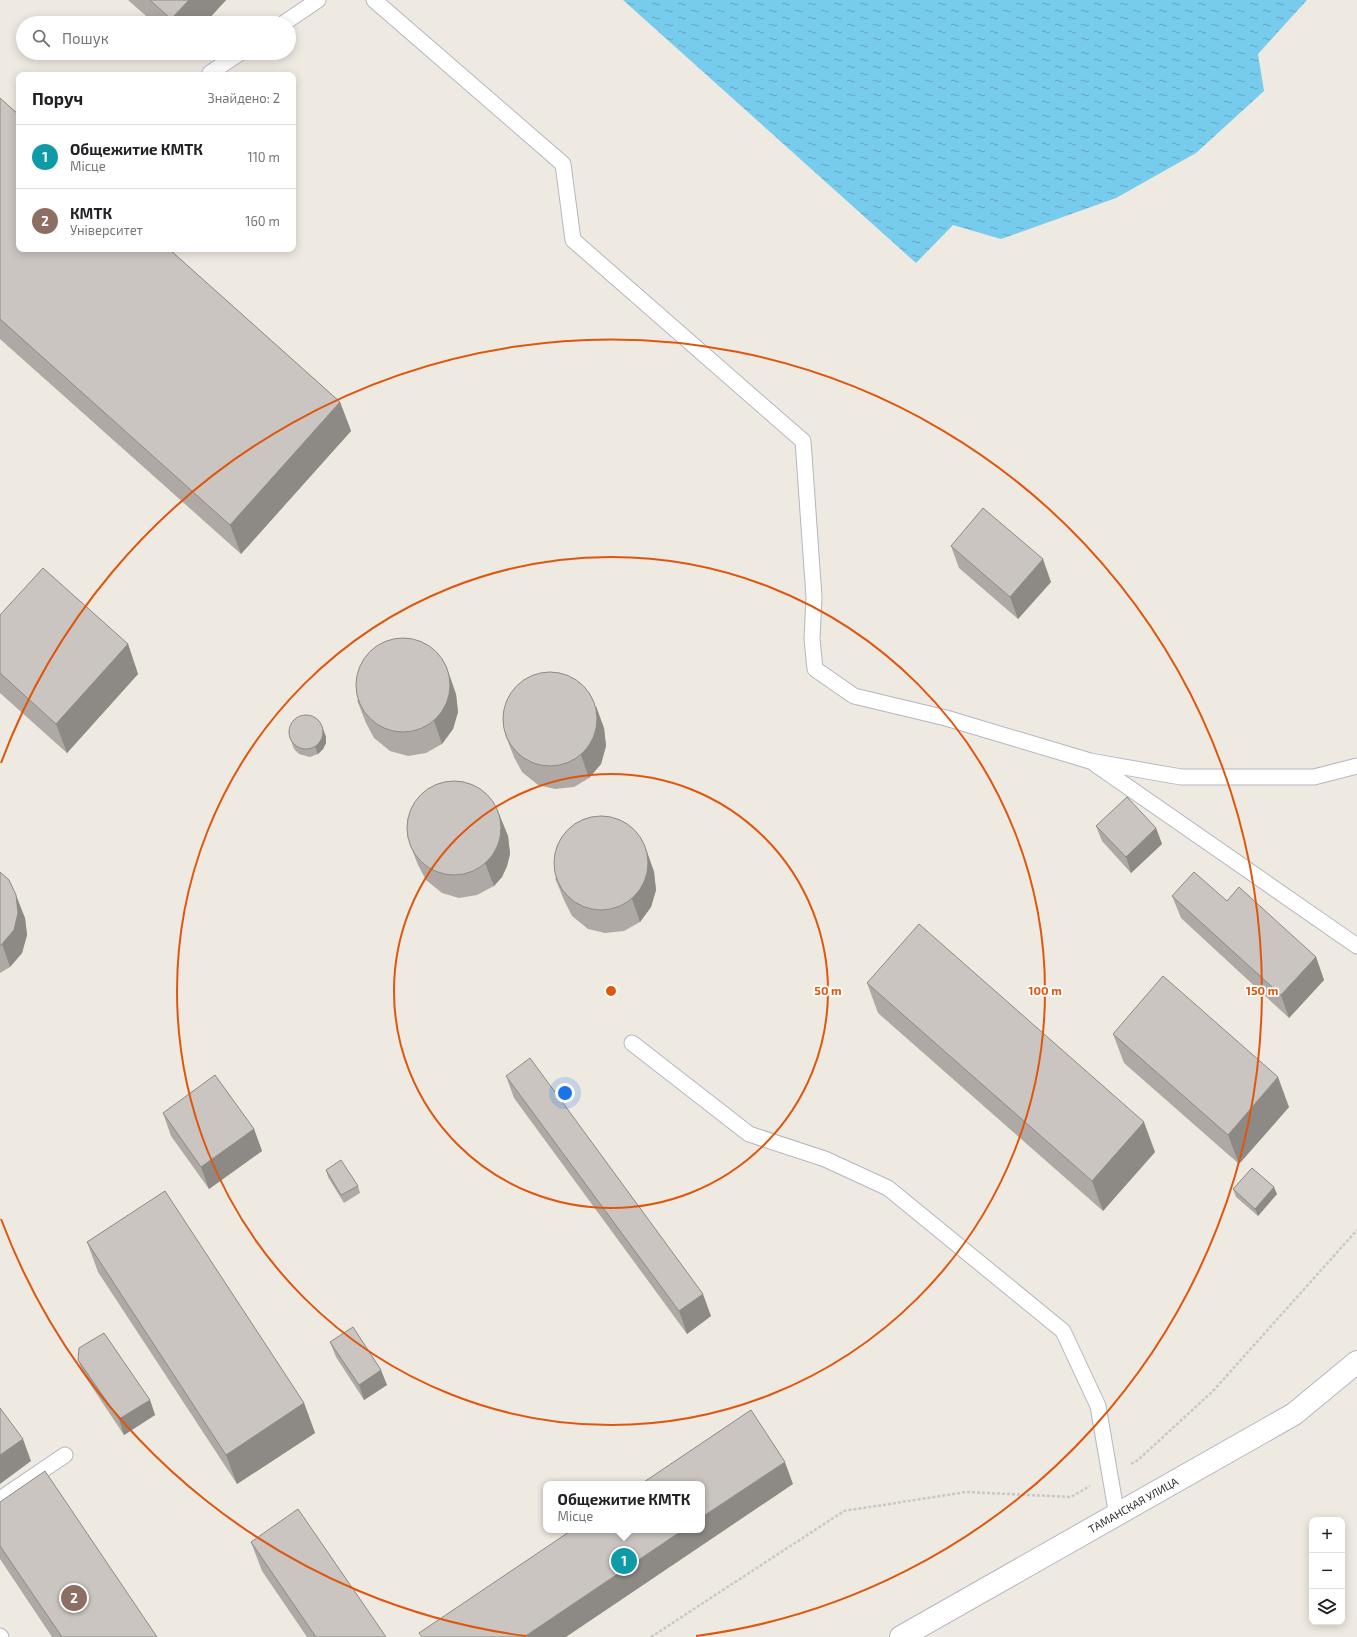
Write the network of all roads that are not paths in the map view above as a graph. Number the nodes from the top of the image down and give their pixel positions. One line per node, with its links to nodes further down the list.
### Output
1 (374, 0): 6 (lane)
2 (314, 1): 3 (lane)
3 (294, 16)
4 (230, 60): 5 (lane)
5 (212, 72)
6 (1090, 761): 7 (lane); 8 (lane)
7 (1357, 766)
8 (1357, 946)
9 (632, 1043): 13 (lane)
10 (1357, 1362): 13 (street, ТАМАНСКАЯ УЛИЦА)
11 (65, 1455): 12 (lane)
12 (0, 1499)
13 (1117, 1516): 14 (street, ТАМАНСКАЯ УЛИЦА)
14 (901, 1637)

